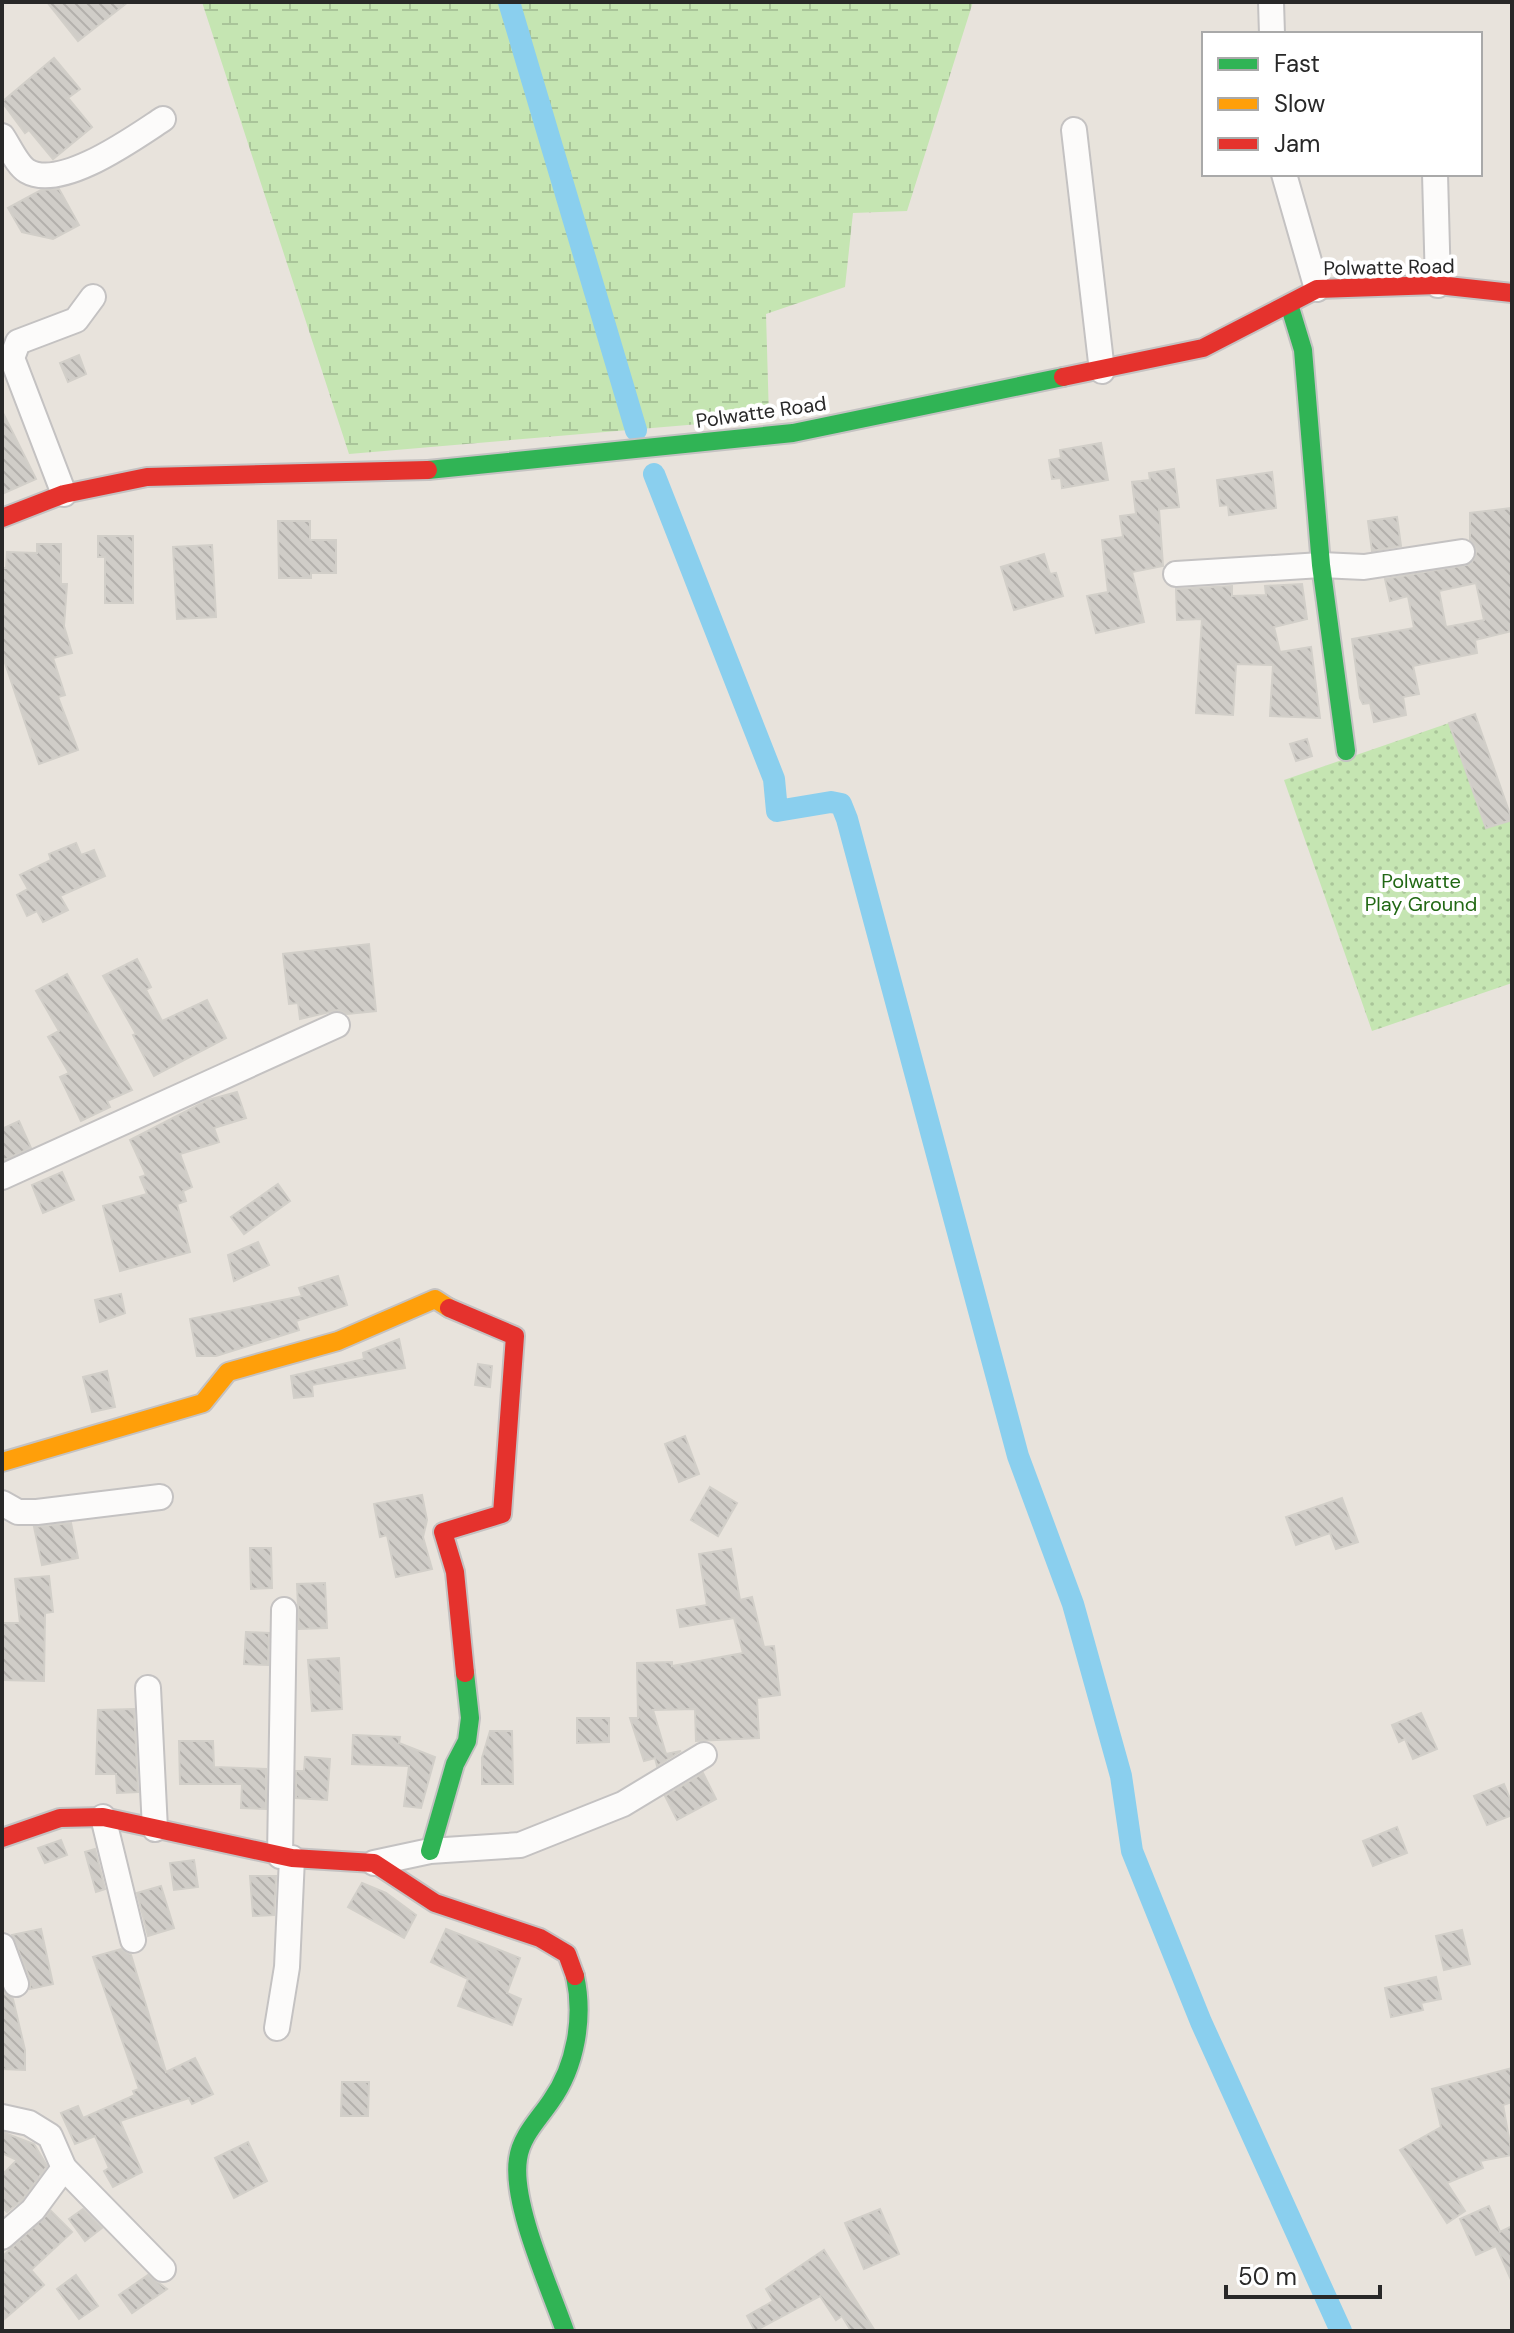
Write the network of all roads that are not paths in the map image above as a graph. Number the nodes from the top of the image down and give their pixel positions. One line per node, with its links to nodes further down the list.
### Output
1 (1271, 2): 2 (street)
2 (1272, 32)
3 (163, 119): 5 (street)
4 (1074, 130): 13 (street)
5 (2, 136)
6 (1285, 176): 9 (street)
7 (1435, 176): 8 (street)
8 (1438, 285): 9 (street, Polwatte Road); 10 (street, Polwatte Road)
9 (1317, 289): 12 (street, Polwatte Road)
10 (1512, 293)
11 (93, 297): 14 (street)
12 (1289, 304): 13 (street, Polwatte Road); 17 (street)
13 (1102, 371): 14 (street, Polwatte Road)
14 (64, 494): 15 (street, Polwatte Road)
15 (2, 518)
16 (1462, 552): 17 (street)
17 (1321, 565): 18 (street); 19 (street)
18 (1176, 574)
19 (1346, 751)
20 (337, 1025): 21 (street)
21 (2, 1177)
22 (2, 1462): 31 (street)
23 (160, 1497): 24 (street)
24 (2, 1503)
25 (284, 1610): 32 (street)
26 (148, 1688): 29 (street)
27 (704, 1755): 31 (street)
28 (103, 1817): 29 (street); 30 (street); 34 (street)
29 (155, 1829): 32 (street)
30 (2, 1838)
31 (430, 1851): 33 (street)
32 (286, 1857): 33 (street); 37 (street)
33 (374, 1863): 42 (street)
34 (133, 1940)
35 (2, 1946): 36 (street)
36 (16, 1984)
37 (277, 2028)
38 (2, 2117): 39 (street)
39 (64, 2168): 40 (street); 41 (street)
40 (2, 2237)
41 (163, 2269)
42 (565, 2331)

